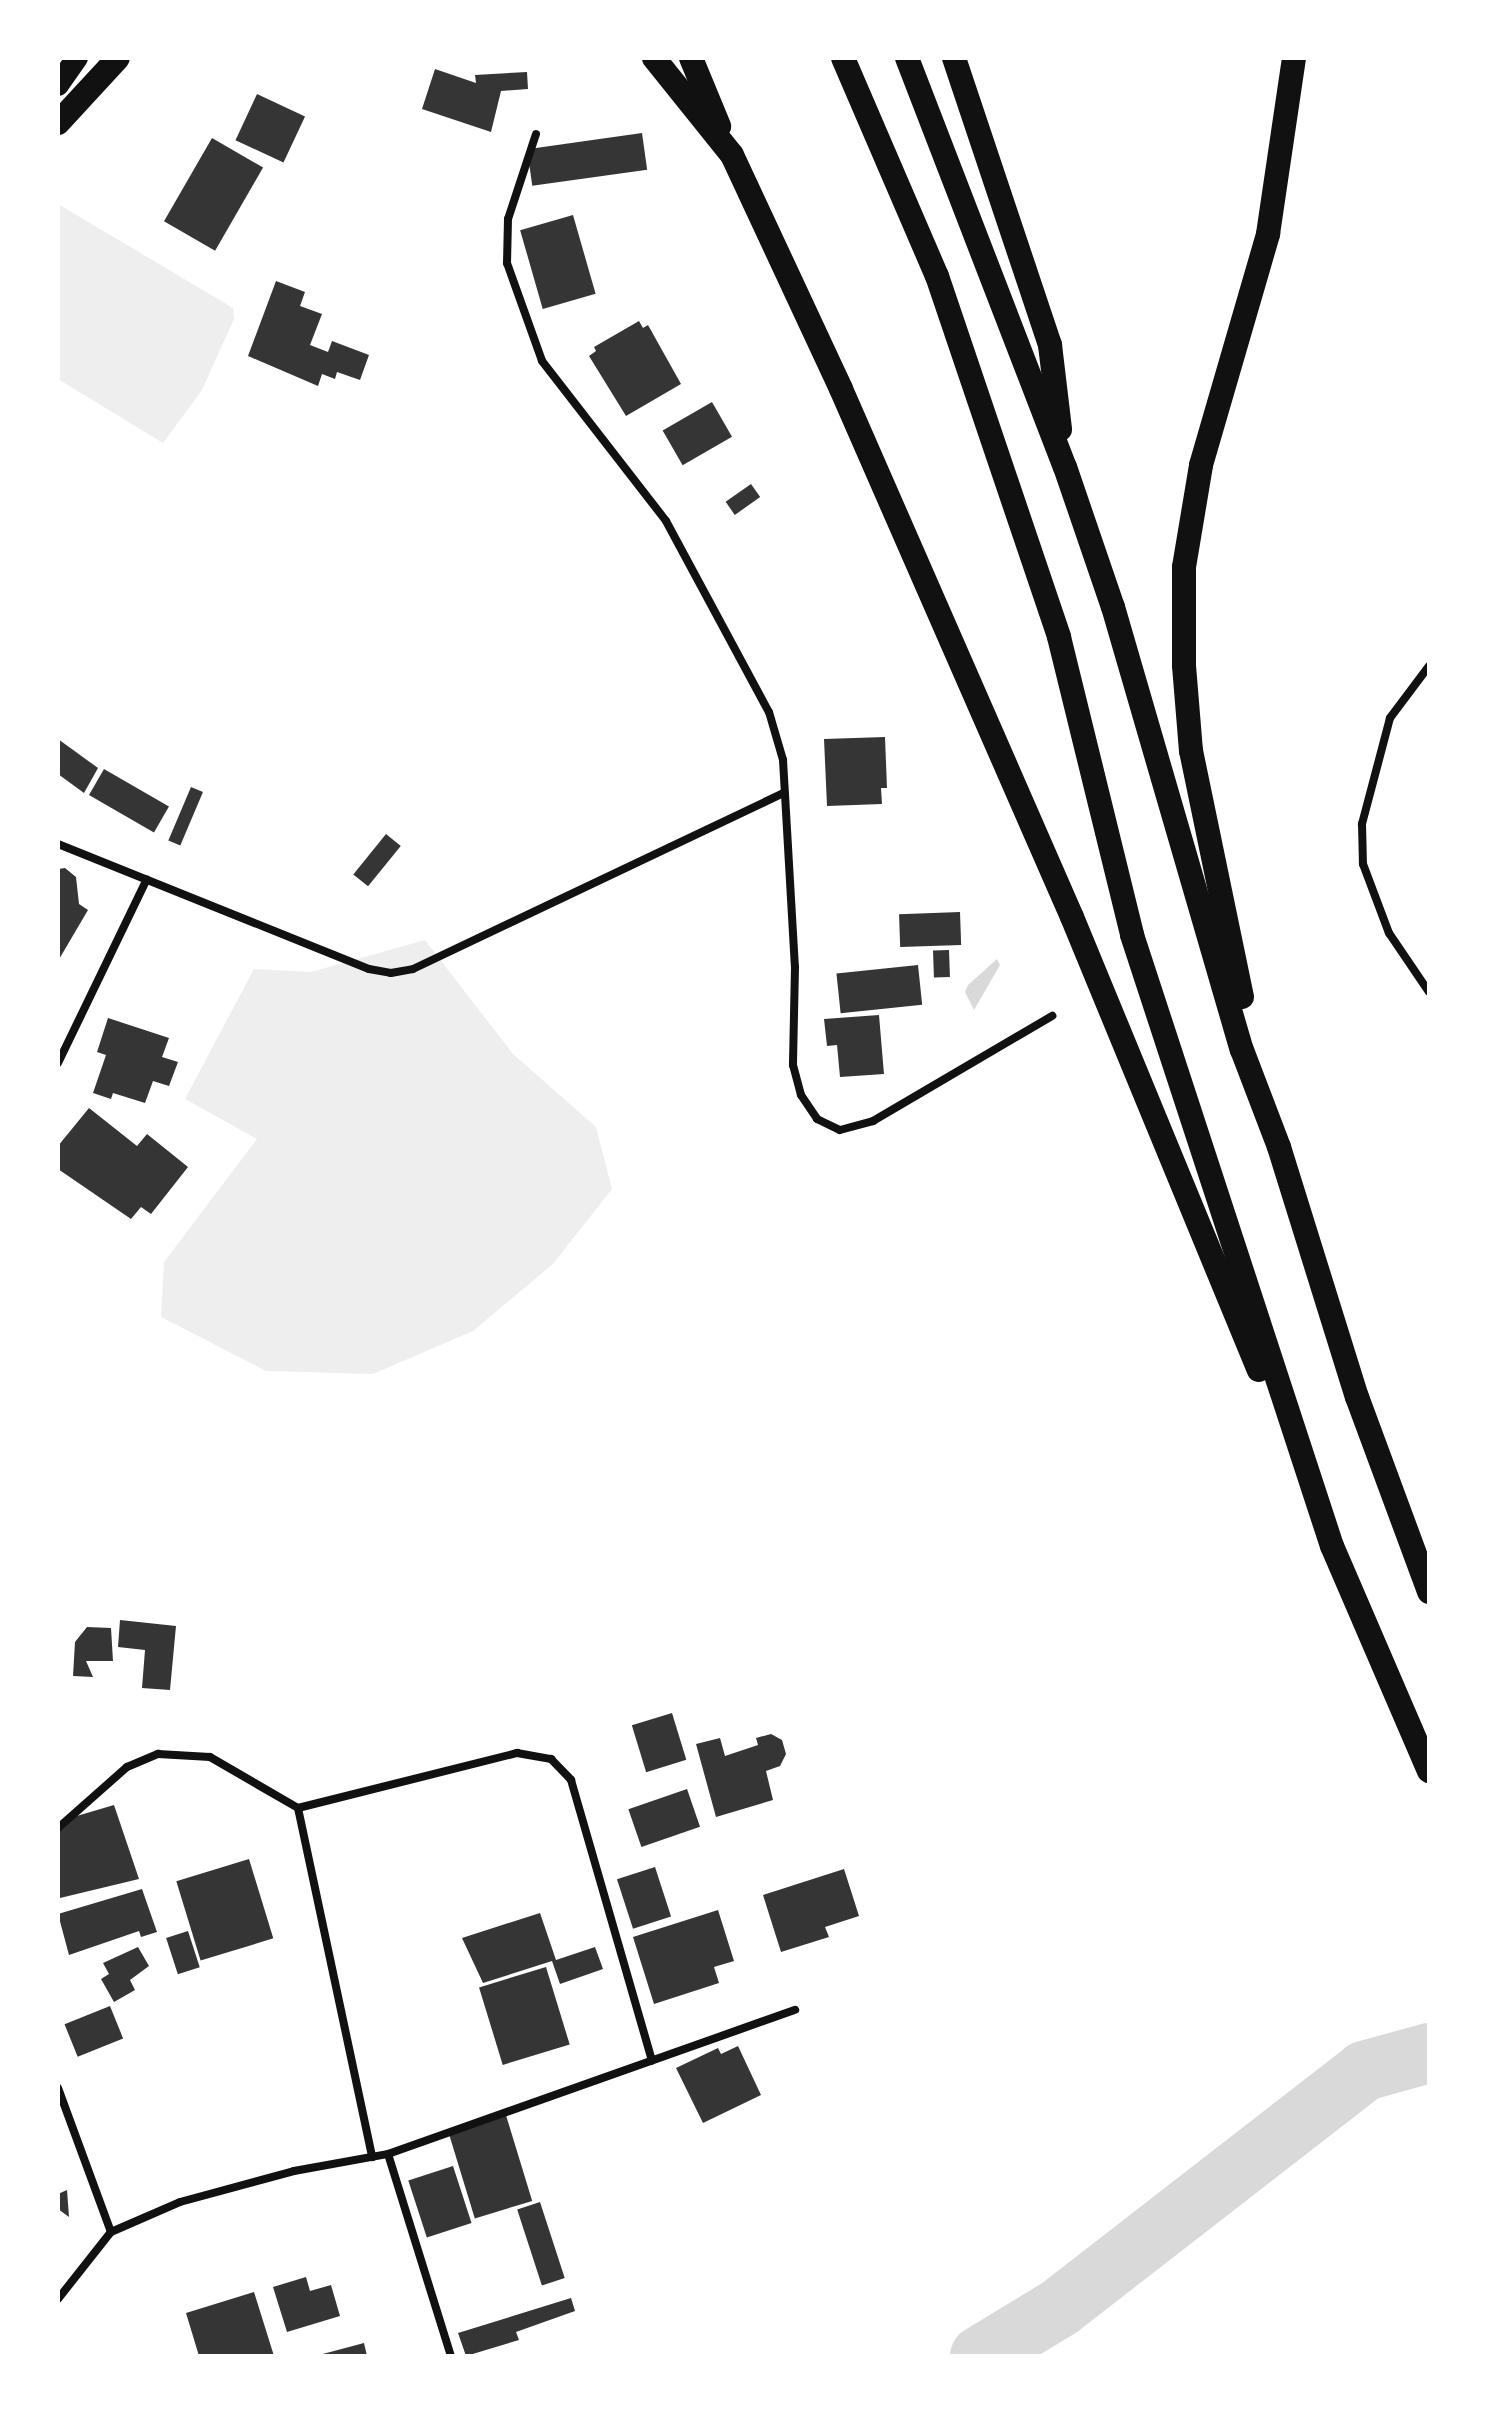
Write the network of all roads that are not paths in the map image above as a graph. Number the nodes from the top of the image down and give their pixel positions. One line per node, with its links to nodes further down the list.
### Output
1 (77, 58): 9 (highway)
2 (118, 58): 10 (highway)
3 (654, 58): 12 (highway)
4 (691, 58): 12 (highway)
5 (843, 58): 22 (highway)
6 (907, 58): 13 (highway)
7 (954, 58): 13 (highway)
8 (1294, 58): 21 (highway)
9 (58, 85)
10 (58, 123)
11 (536, 134): 15 (street)
12 (732, 155): 22 (highway)
13 (1065, 467): 21 (highway)
14 (1429, 666): 18 (street)
15 (784, 793): 17 (street); 19 (street)
16 (58, 844): 17 (street)
17 (147, 879): 20 (street)
18 (1429, 992)
19 (1052, 1016)
20 (58, 1063)
21 (1279, 1147): 23 (highway)
22 (1332, 1546): 24 (highway)
23 (1429, 1592)
24 (1429, 1771)
25 (298, 1808): 26 (street); 28 (street); 31 (street)
26 (58, 1828)
27 (795, 2010): 28 (street)
28 (652, 2061): 30 (street)
29 (58, 2088): 32 (street)
30 (388, 2154): 31 (street); 34 (street)
31 (372, 2157): 32 (street)
32 (111, 2232): 33 (street)
33 (58, 2299)
34 (451, 2356)

